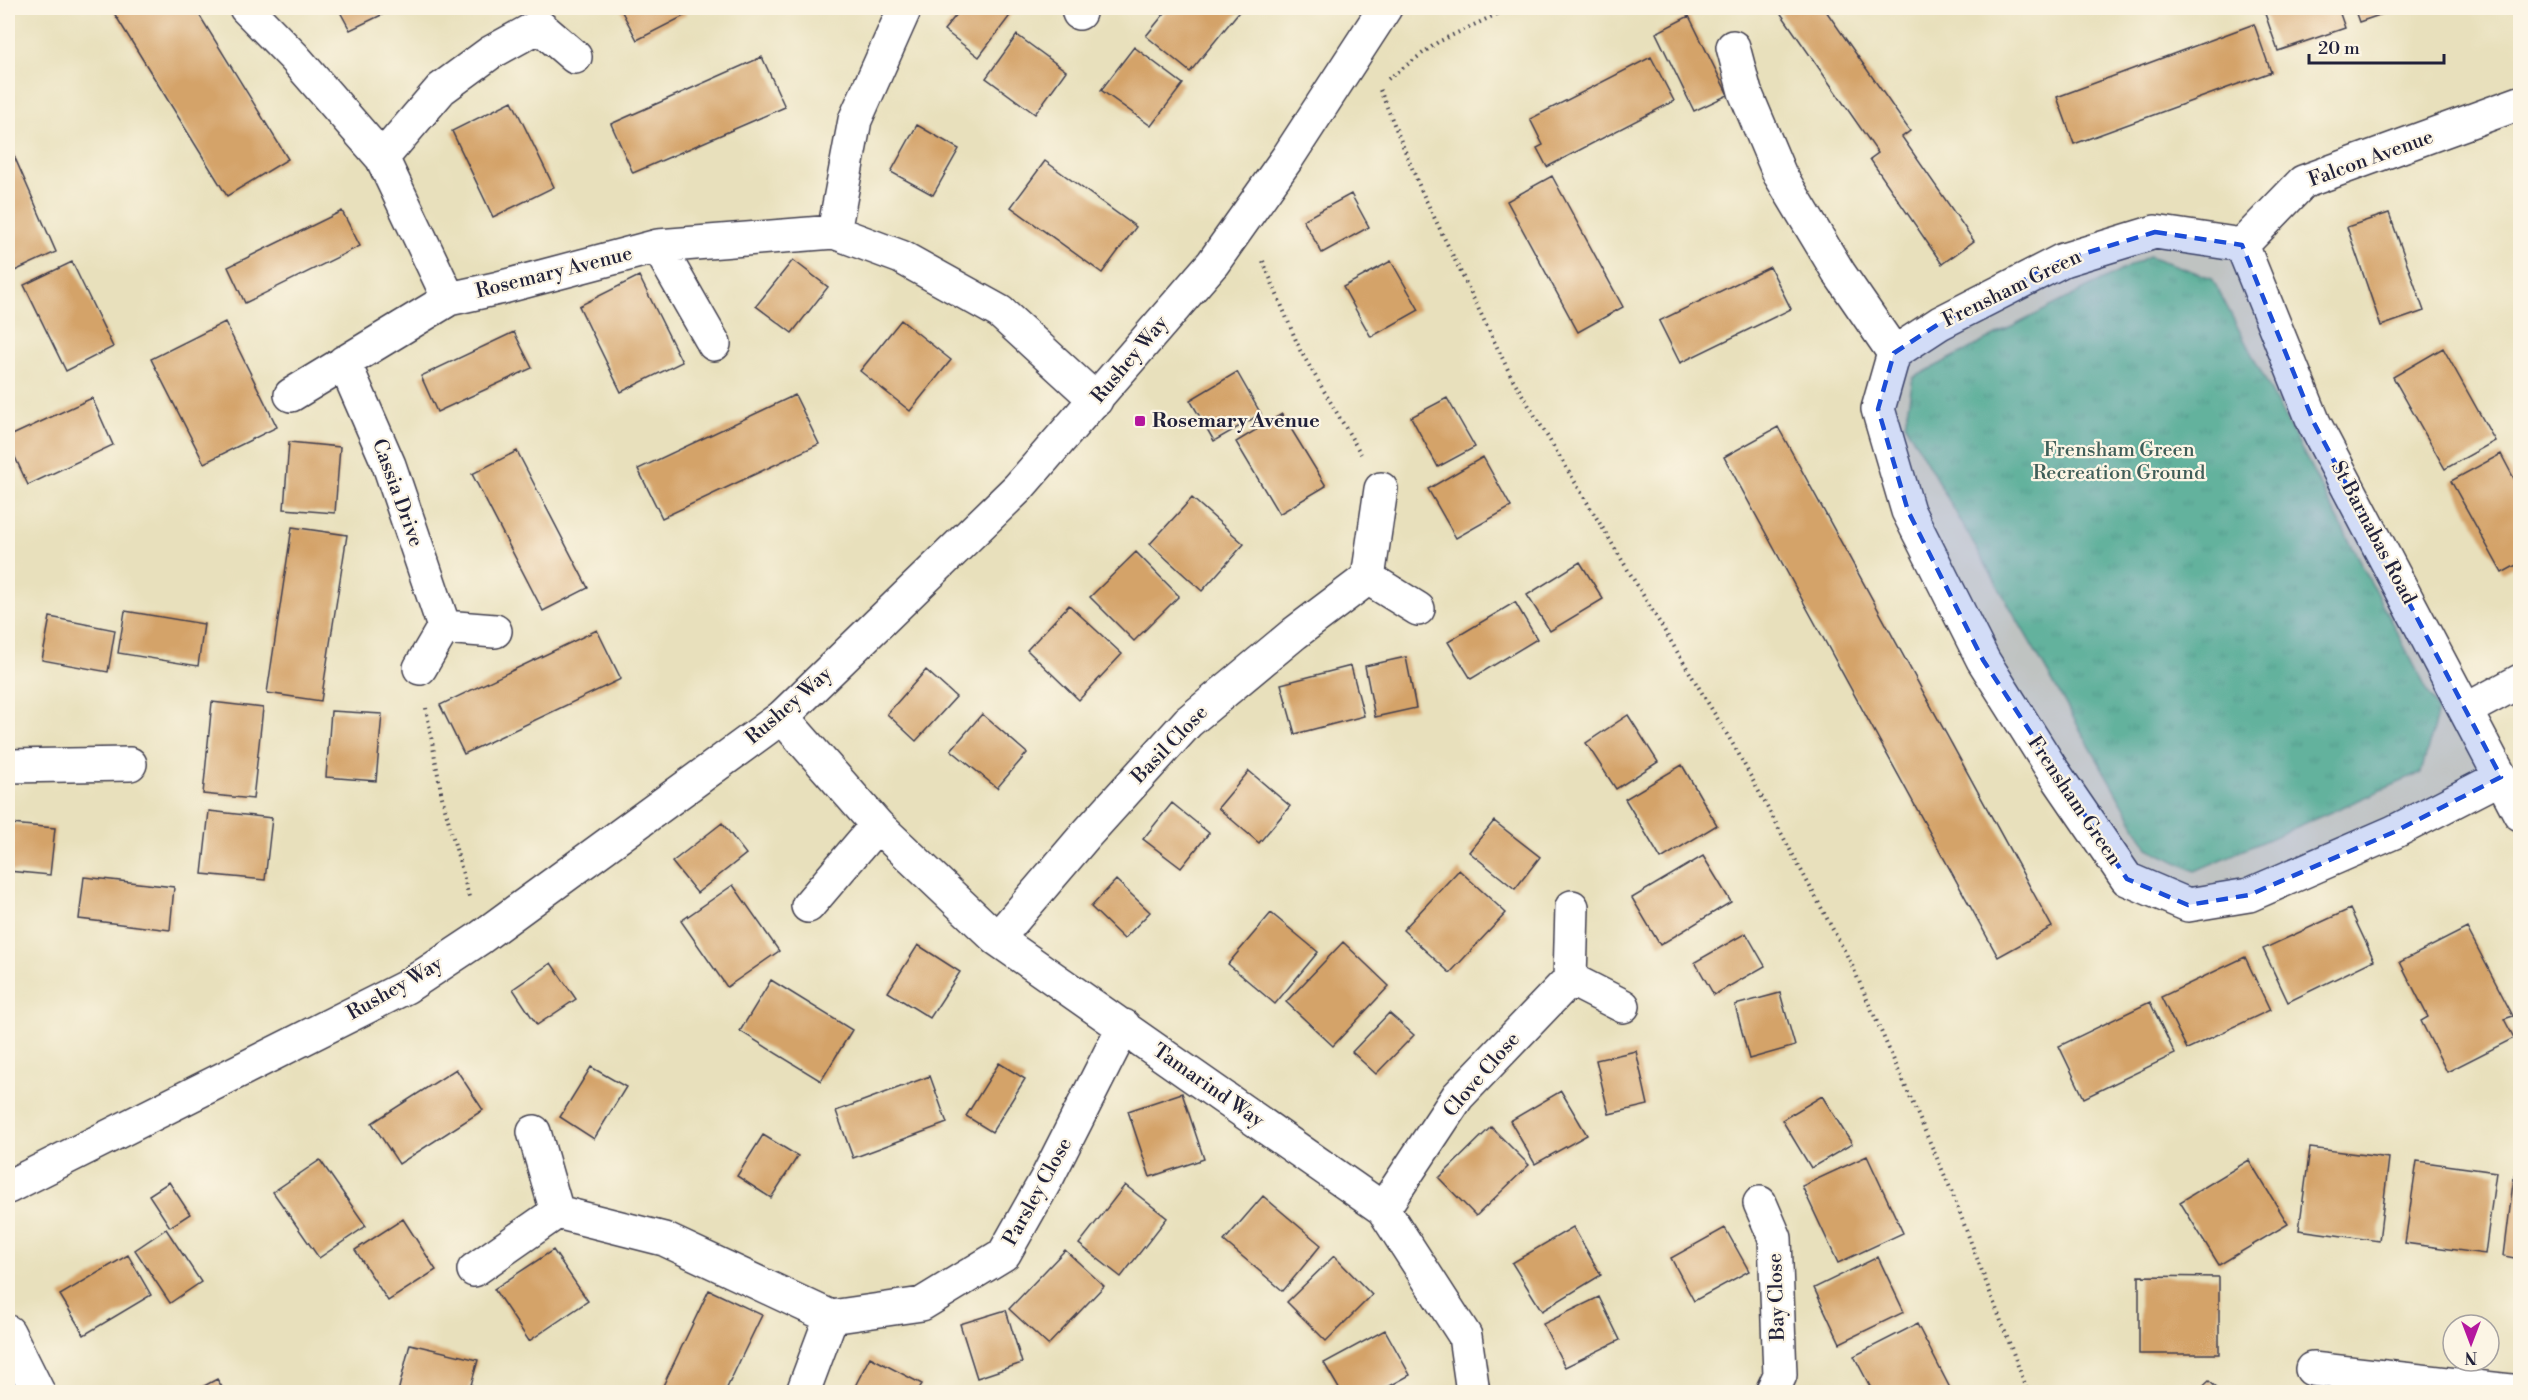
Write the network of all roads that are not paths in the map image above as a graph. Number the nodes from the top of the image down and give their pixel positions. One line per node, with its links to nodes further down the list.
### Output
1 (246, 8): 8 (street, Rosemary Avenue)
2 (905, 8): 9 (street)
3 (1385, 8): 17 (street, Rushey Way)
4 (543, 17): 6 (street); 8 (street)
5 (1733, 47): 14 (street)
6 (575, 57)
7 (2520, 103): 10 (street, Falcon Avenue)
8 (382, 158): 12 (street, Rosemary Avenue)
9 (834, 232): 11 (street, Rosemary Avenue); 17 (street, Rosemary Avenue)
10 (2242, 245): 14 (street, Frensham Green); 25 (street, St Barnabas Road)
11 (658, 246): 12 (street, Rosemary Avenue); 13 (street, Rosemary Avenue)
12 (448, 299): 15 (street, Rosemary Avenue)
13 (714, 344)
14 (1894, 353): 29 (street, Frensham Green)
15 (344, 362): 16 (street, Rosemary Avenue); 21 (street, Cassia Drive)
16 (291, 394)
17 (1096, 400): 26 (street, Rushey Way)
18 (1381, 489): 19 (street)
19 (1368, 578): 20 (street); 34 (street, Basil Close)
20 (1418, 609)
21 (444, 627): 22 (street); 23 (street)
22 (495, 632)
23 (420, 668)
24 (2520, 681): 25 (street)
25 (2466, 710): 29 (street, St Barnabas Road)
26 (782, 717): 31 (street, Tamarind Way); 39 (street, Rushey Way)
27 (130, 764): 28 (street)
28 (8, 766)
29 (2501, 777): 30 (street, St Barnabas Road)
30 (2520, 814)
31 (877, 825): 32 (street); 34 (street, Tamarind Way)
32 (808, 906)
33 (1572, 907): 35 (street)
34 (997, 939): 37 (street, Tamarind Way)
35 (1570, 979): 36 (street); 41 (street, Clove Close)
36 (1623, 1006)
37 (1124, 1026): 41 (street, Tamarind Way); 44 (street, Parsley Close)
38 (534, 1132): 42 (street)
39 (8, 1187)
40 (1760, 1203): 50 (street, Bay Close)
41 (1383, 1209): 49 (street, Tamarind Way)
42 (557, 1212): 43 (street); 44 (street)
43 (474, 1270)
44 (831, 1317): 48 (street)
45 (8, 1332): 47 (street)
46 (2312, 1369): 51 (street)
47 (38, 1392)
48 (803, 1392)
49 (1473, 1392)
50 (1772, 1392)
51 (2520, 1392)

